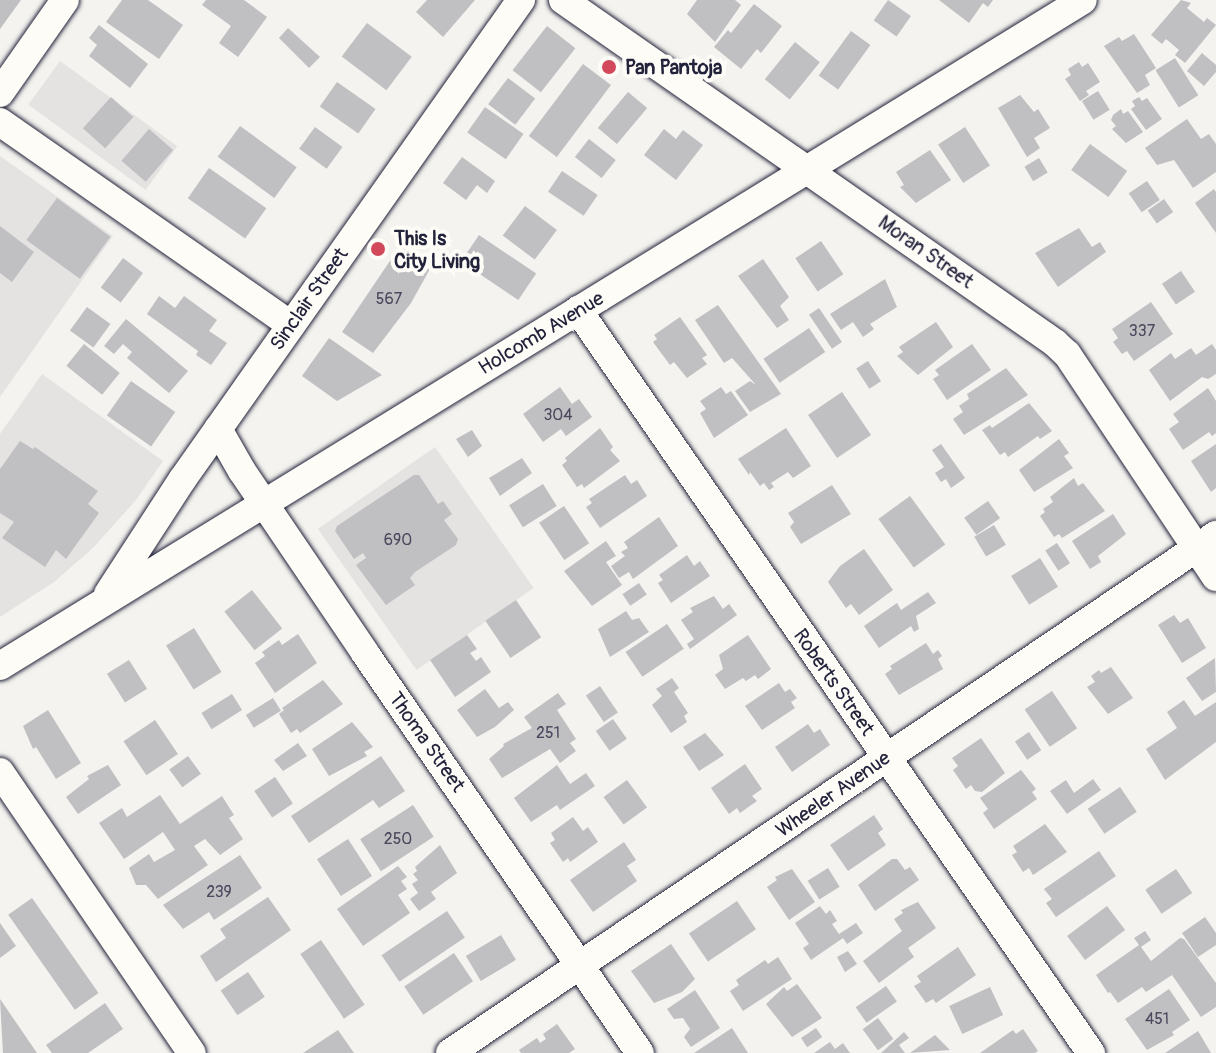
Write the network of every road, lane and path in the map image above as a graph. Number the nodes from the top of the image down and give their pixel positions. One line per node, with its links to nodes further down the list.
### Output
1 (65, 0): 5 (street)
2 (521, 0): 9 (street, Sinclair Street)
3 (563, 0): 7 (street, Moran Street)
4 (1083, 0): 7 (street, Holcomb Avenue)
5 (0, 93)
6 (0, 122): 9 (street)
7 (807, 169): 8 (street, Holcomb Avenue); 12 (street, Moran Street)
8 (578, 310): 11 (street, Holcomb Avenue); 16 (street, Roberts Street)
9 (291, 325): 10 (street, Sinclair Street)
10 (218, 429): 11 (street, Thoma Street); 14 (street, Sinclair Street)
11 (263, 502): 14 (street, Holcomb Avenue); 18 (street, Thoma Street)
12 (1206, 542): 13 (street, Moran Street); 16 (street, Wheeler Avenue)
13 (1216, 577)
14 (103, 602): 15 (street, Holcomb Avenue)
15 (0, 666)
16 (886, 758): 18 (street, Wheeler Avenue); 22 (street, Roberts Street)
17 (0, 772): 19 (street)
18 (581, 966): 20 (street, Wheeler Avenue); 21 (street, Thoma Street)
19 (192, 1053)
20 (450, 1053)
21 (640, 1053)
22 (1091, 1053)

